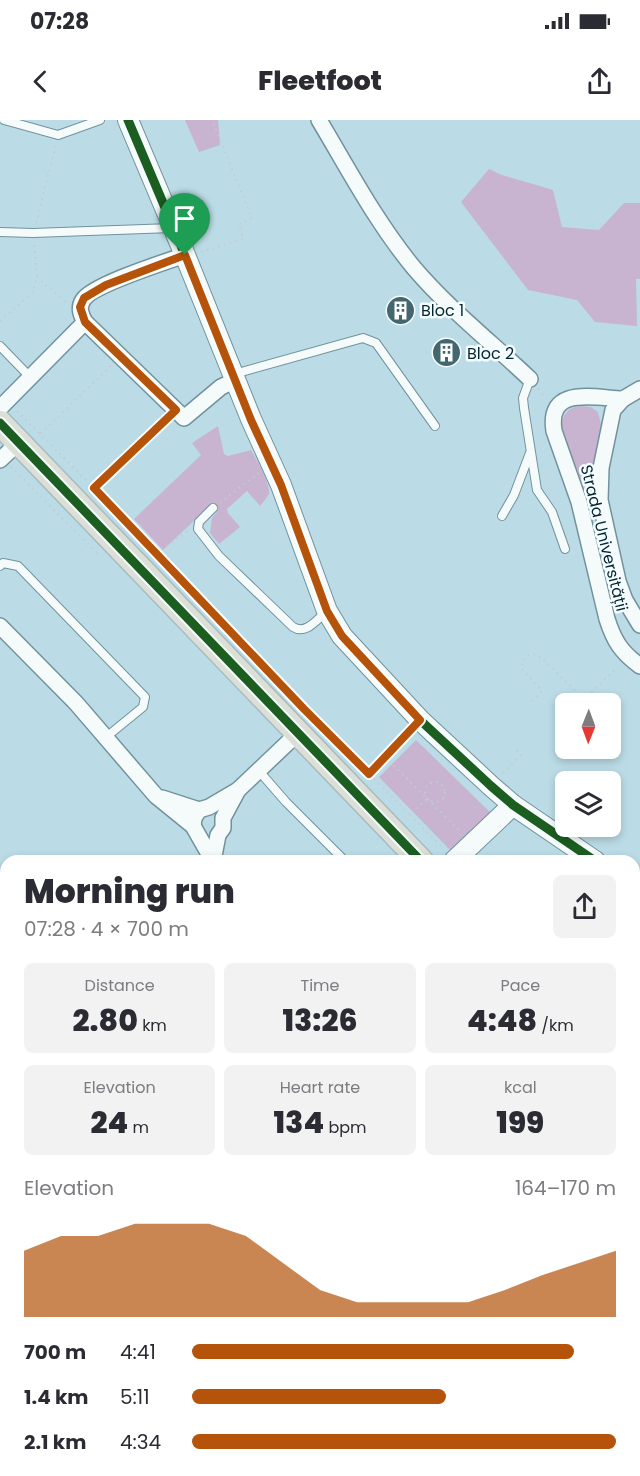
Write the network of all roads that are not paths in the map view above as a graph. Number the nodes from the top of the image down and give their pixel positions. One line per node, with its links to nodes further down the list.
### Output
1 (4, 120): 2 (lane)
2 (100, 120)
3 (128, 120): 5 (street)
4 (319, 120): 12 (street)
5 (174, 228): 6 (lane); 7 (street)
6 (0, 232)
7 (185, 255): 8 (street); 10 (street)
8 (83, 319): 10 (street); 11 (street)
9 (0, 346): 11 (lane)
10 (235, 377): 16 (lane); 24 (street)
11 (30, 378): 15 (street)
12 (530, 379): 18 (lane)
13 (640, 389): 14 (street)
14 (623, 399): 25 (street, Strada Universității); 27 (street, Strada Universității)
15 (2, 411): 17 (main road)
16 (435, 426)
17 (29, 438): 19 (street); 28 (main road)
18 (530, 452): 21 (lane); 22 (lane)
19 (0, 460)
20 (213, 508): 24 (lane)
21 (502, 516)
22 (565, 549)
23 (0, 566): 29 (lane)
24 (327, 611): 33 (street)
25 (640, 625)
26 (0, 626): 29 (street)
27 (634, 662)
28 (298, 734): 30 (street); 41 (main road)
29 (105, 738): 32 (street)
30 (259, 771): 31 (street); 40 (lane)
31 (238, 790): 34 (street); 35 (street)
32 (156, 796): 34 (street); 36 (street)
33 (513, 805): 42 (street); 43 (street)
34 (204, 808): 35 (street); 36 (street)
35 (224, 818): 37 (street)
36 (195, 830): 37 (street); 38 (street)
37 (218, 836): 39 (street)
38 (210, 855)
39 (214, 855)
40 (335, 855)
41 (415, 855)
42 (461, 855)
43 (586, 855)

